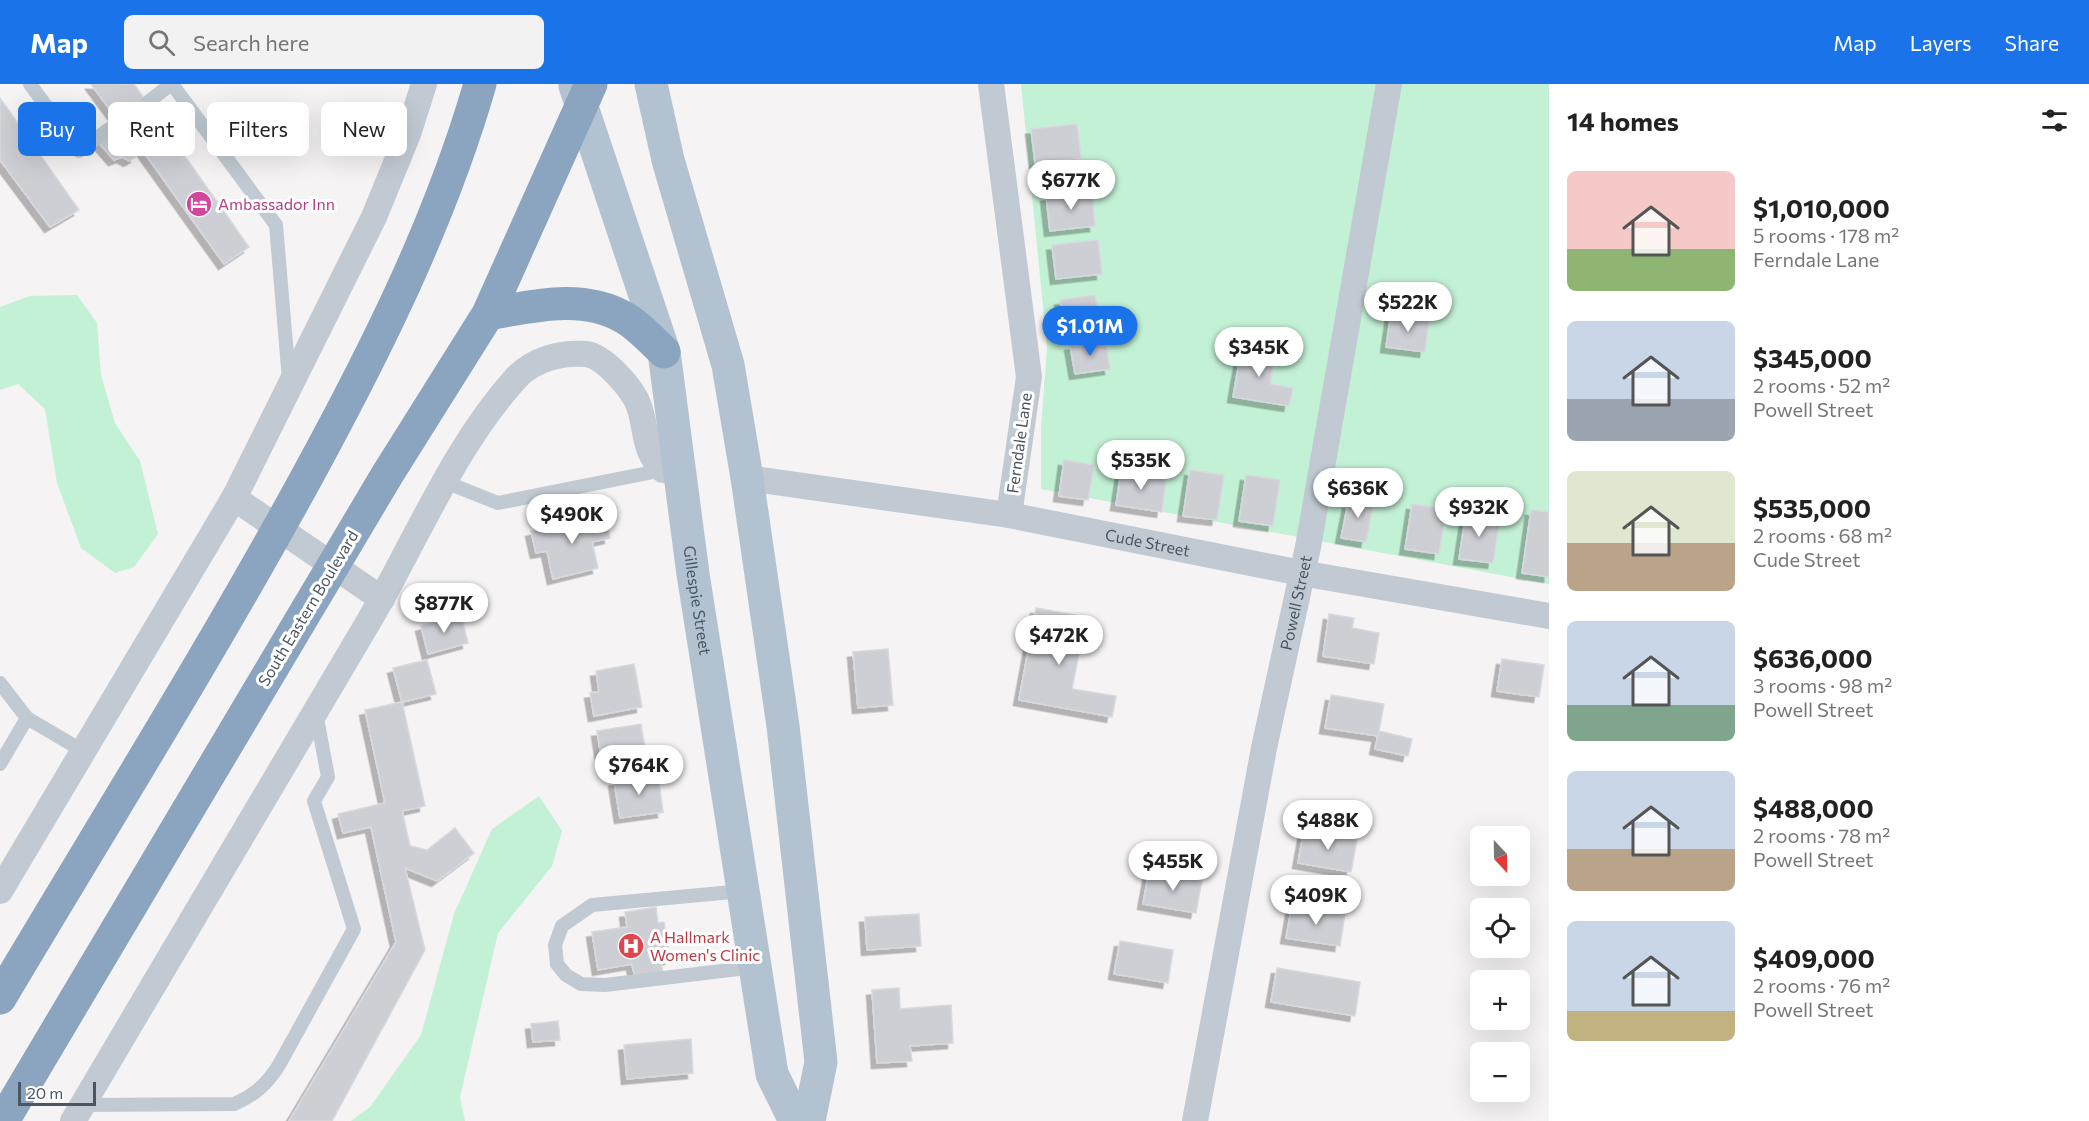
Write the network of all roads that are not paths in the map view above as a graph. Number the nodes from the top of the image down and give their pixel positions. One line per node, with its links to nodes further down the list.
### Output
1 (30, 84): 10 (lane)
2 (172, 84): 9 (lane); 13 (lane)
3 (424, 84): 13 (street)
4 (480, 84): 19 (highway)
5 (651, 84): 15 (main road)
6 (991, 84): 18 (street, Ferndale Lane)
7 (1389, 84): 21 (street, Powell Street)
8 (582, 92): 11 (highway, South Eastern Boulevard); 12 (main road, Gillespie Street)
9 (148, 102)
10 (108, 130)
11 (488, 314): 12 (highway); 20 (highway, South Eastern Boulevard)
12 (664, 352): 14 (main road, Gillespie Street)
13 (289, 386): 17 (street)
14 (673, 471): 16 (lane); 16 (street); 30 (main road, Gillespie Street)
15 (747, 478): 18 (street, Cude Street); 36 (main road)
16 (445, 482): 22 (street)
17 (234, 498): 19 (street); 27 (street)
18 (1009, 515): 21 (street, Cude Street)
19 (279, 529): 20 (street); 32 (highway)
20 (334, 564): 22 (street); 34 (highway, South Eastern Boulevard)
21 (1300, 573): 23 (street, Cude Street); 37 (street, Powell Street)
22 (382, 599): 25 (street)
23 (1549, 616)
24 (0, 683): 26 (lane)
25 (316, 712): 33 (street); 33 (lane)
26 (27, 718): 27 (lane); 28 (lane)
27 (83, 751): 29 (street)
28 (0, 764)
29 (0, 891)
30 (743, 891): 31 (main road, Gillespie Street); 31 (lane)
31 (755, 967): 35 (main road, Gillespie Street)
32 (0, 998)
33 (78, 1113)
34 (3, 1121)
35 (795, 1121)
36 (809, 1121)
37 (1195, 1121)

